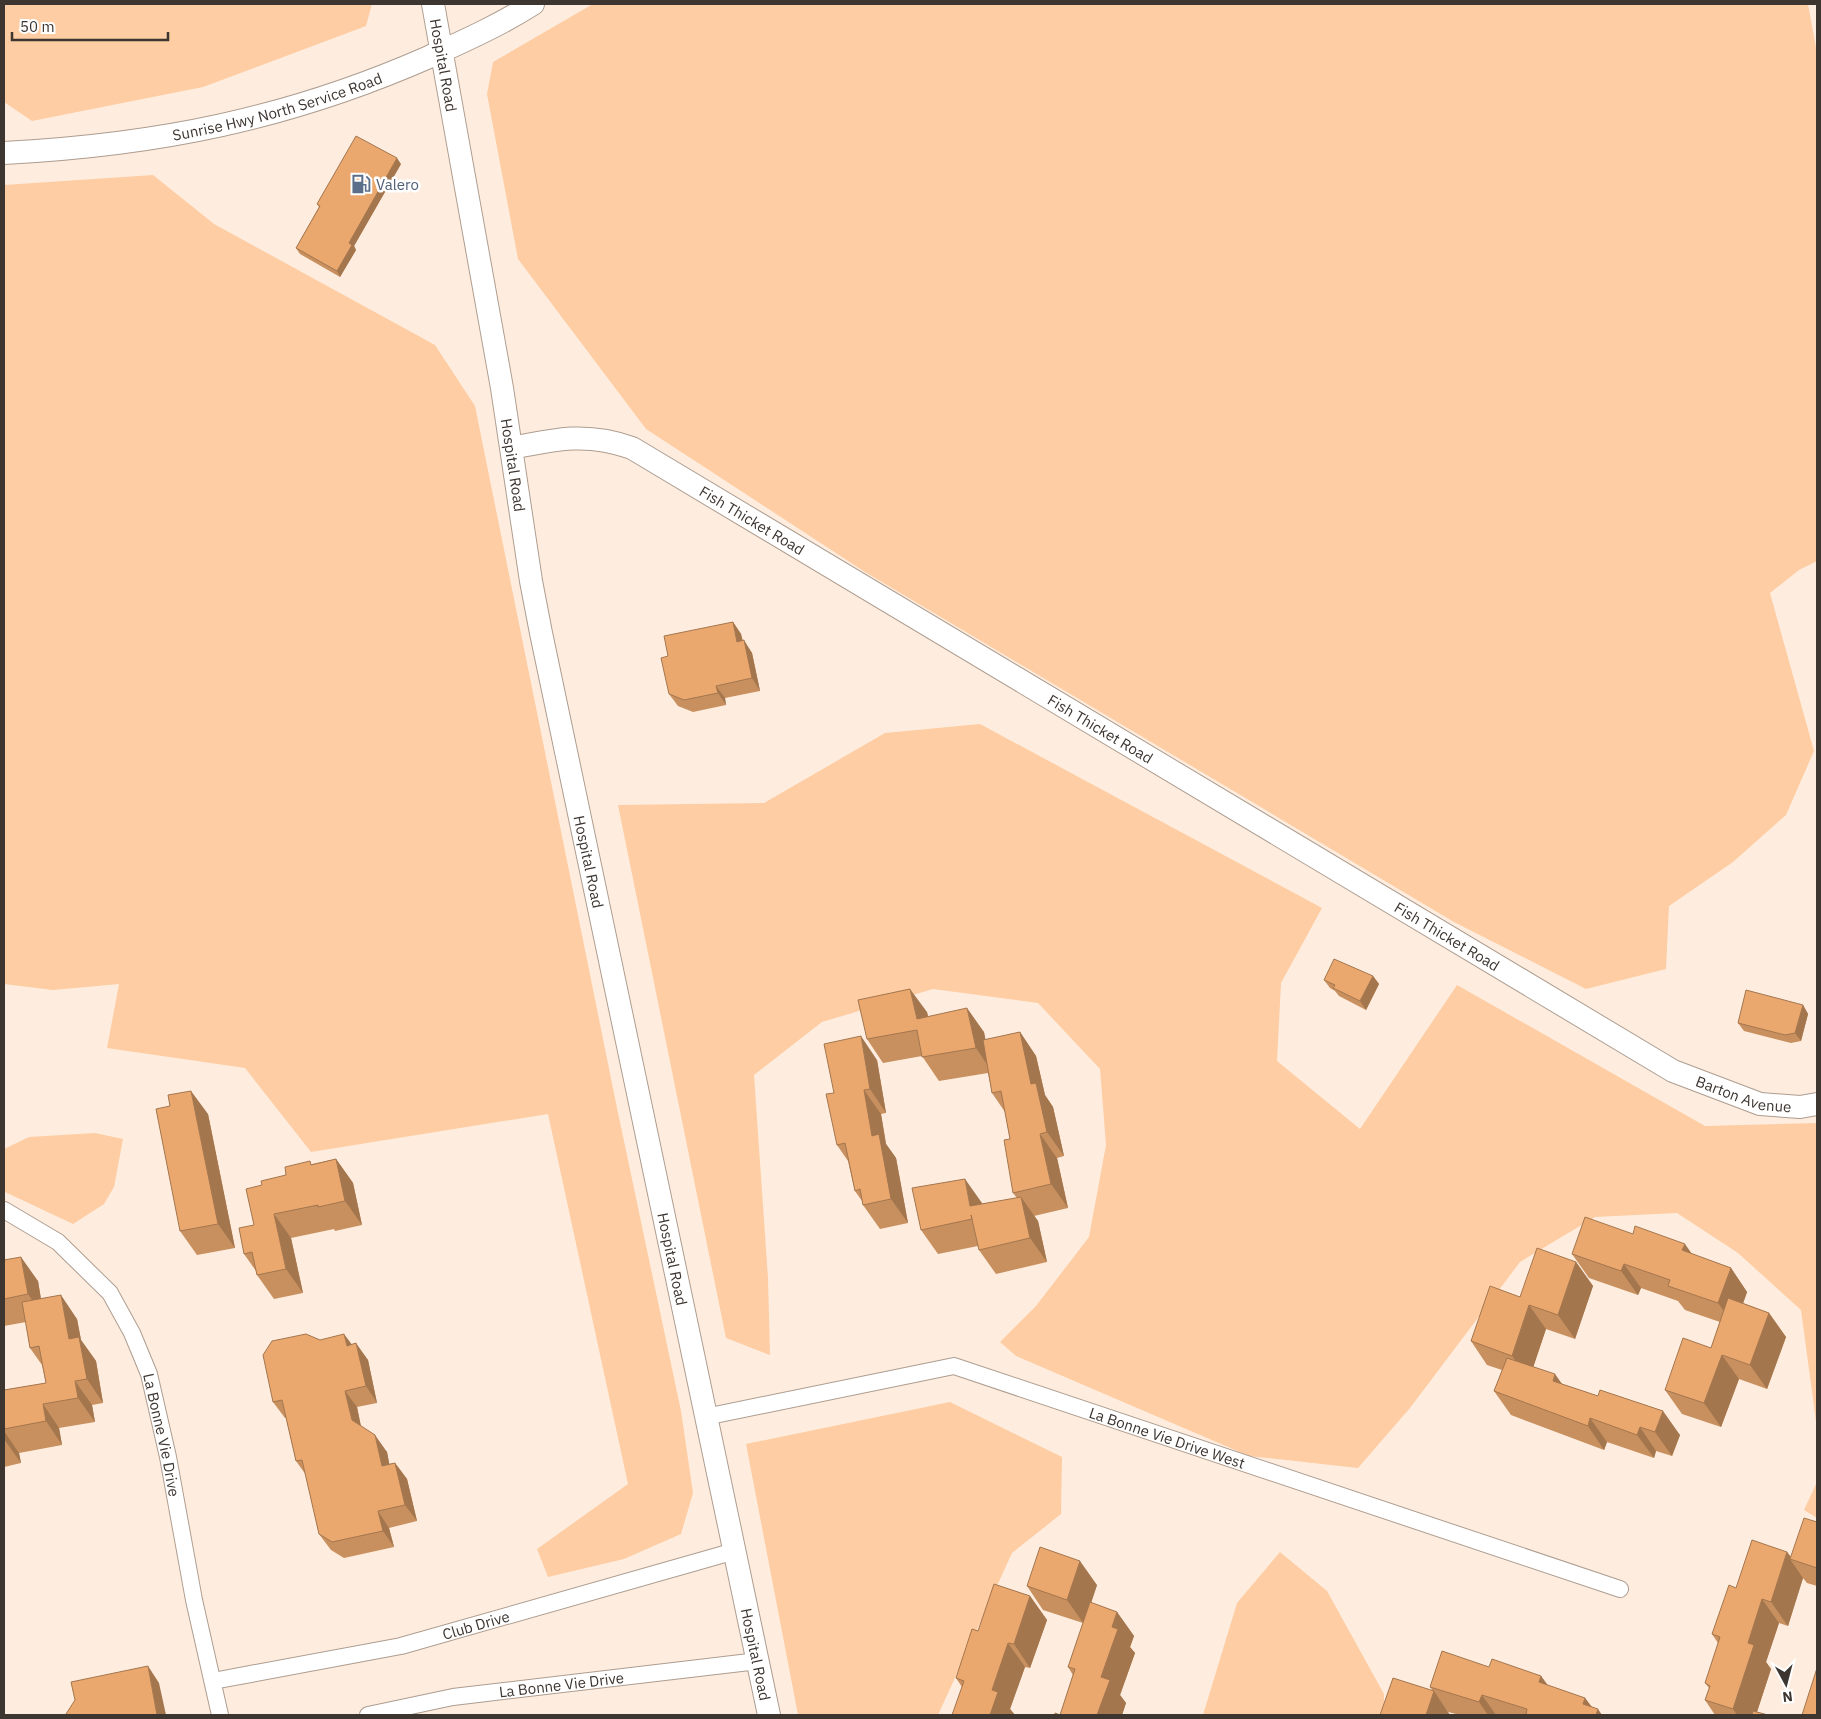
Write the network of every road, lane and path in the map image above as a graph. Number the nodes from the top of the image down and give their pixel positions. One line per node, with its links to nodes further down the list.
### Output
1 (433, 4): 3 (street, Hospital Road)
2 (533, 4): 3 (street, Sunrise Hwy North Service Road)
3 (442, 51): 4 (street, Sunrise Hwy North Service Road); 5 (street, Hospital Road)
4 (4, 153)
5 (512, 448): 6 (street, Fish Thicket Road); 9 (street, Hospital Road)
6 (1673, 1071): 7 (street, Barton Avenue)
7 (1817, 1104)
8 (4, 1210): 13 (street, La Bonne Vie Drive)
9 (705, 1417): 10 (street, Hospital Road); 11 (street, La Bonne Vie Drive West)
10 (735, 1551): 12 (street, Hospital Road); 13 (street, Club Drive)
11 (1620, 1589)
12 (758, 1661): 15 (street, La Bonne Vie Drive); 16 (street, Hospital Road)
13 (213, 1681): 14 (street, La Bonne Vie Drive)
14 (220, 1715)
15 (368, 1715)
16 (768, 1715)

